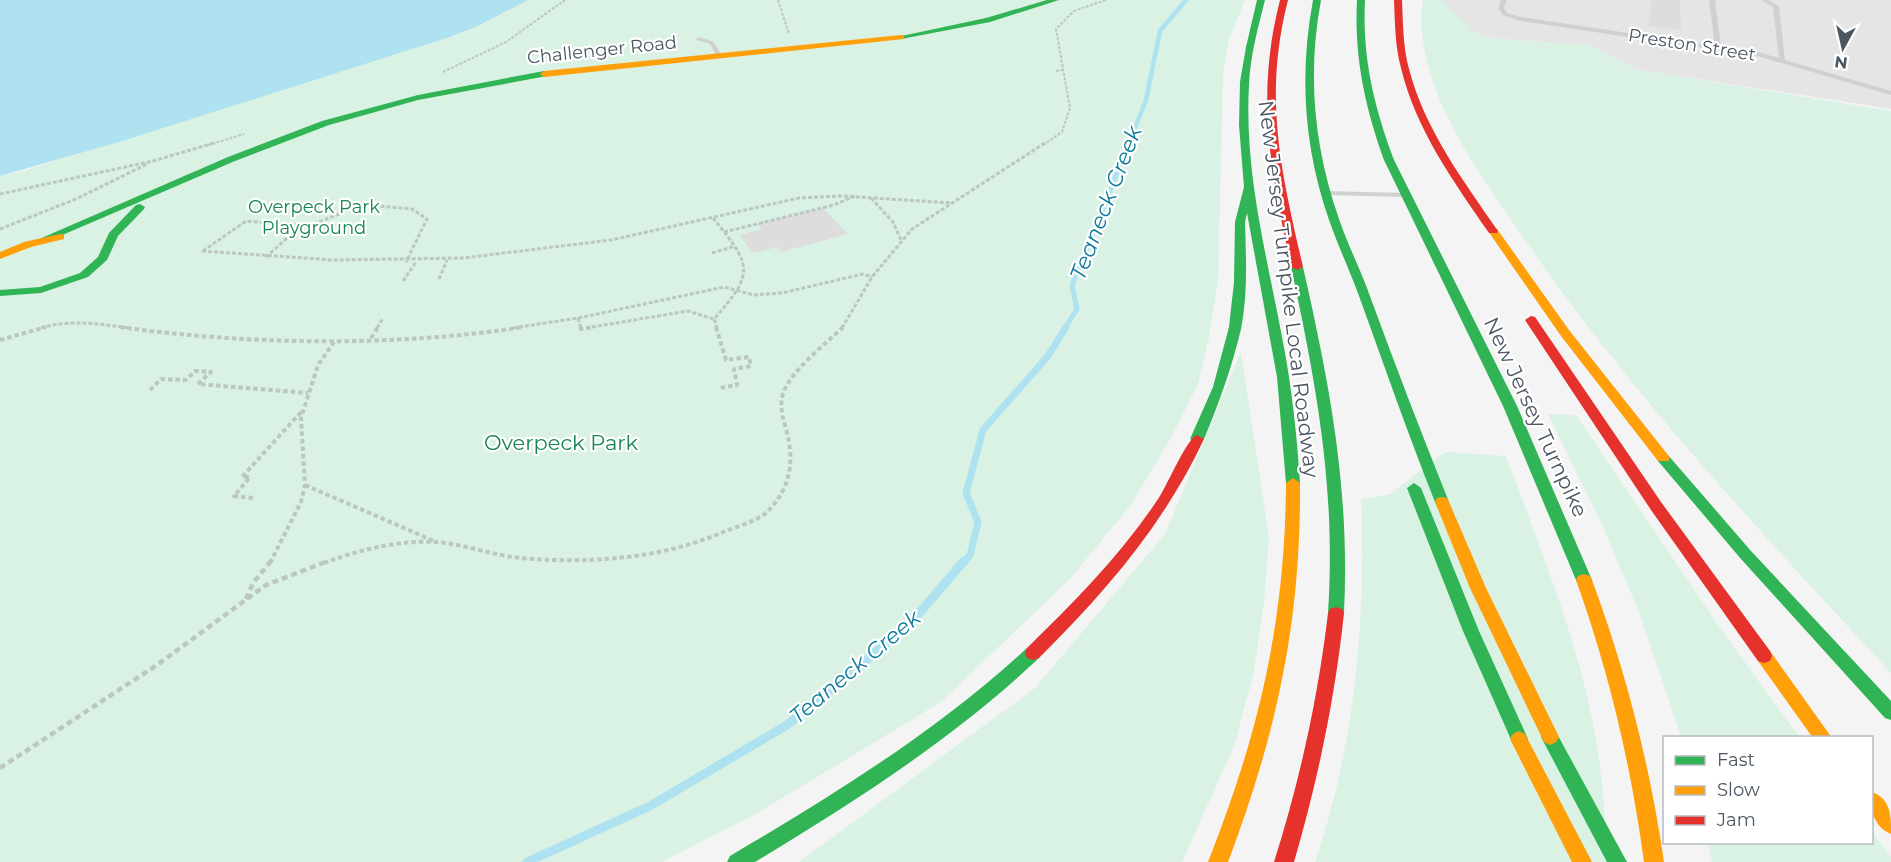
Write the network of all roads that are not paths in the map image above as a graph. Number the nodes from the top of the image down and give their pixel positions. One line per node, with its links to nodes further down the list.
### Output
1 (1055, 0): 12 (main road, Challenger Road)
2 (1261, 0): 16 (main road, New Jersey Turnpike Local Roadway)
3 (1284, 0): 37 (main road)
4 (1317, 0): 18 (main road)
5 (1361, 0): 19 (main road, New Jersey Turnpike)
6 (1398, 0): 15 (main road)
7 (1504, 0): 11 (lane, Preston Street)
8 (1712, 0): 11 (lane)
9 (1764, 0): 13 (lane)
10 (699, 39): 12 (lane)
11 (1718, 48): 13 (lane, Preston Street)
12 (719, 56): 17 (main road, Challenger Road)
13 (1782, 60): 14 (lane, Preston Street)
14 (1891, 93)
15 (1447, 167): 20 (main road); 31 (main road)
16 (1250, 182): 35 (main road); 36 (main road, New Jersey Turnpike Local Roadway)
17 (165, 190): 21 (main road, Challenger Road); 22 (main road, Challenger Road)
18 (1327, 193): 19 (lane); 23 (main road)
19 (1407, 195): 40 (main road, New Jersey Turnpike)
20 (1477, 233)
21 (42, 240): 22 (main road, Challenger Road); 24 (main road, Challenger Road)
22 (97, 241): 26 (main road, Challenger Road)
23 (1343, 246): 25 (main road); 39 (main road)
24 (0, 256)
25 (1344, 284)
26 (44, 289): 27 (main road, Challenger Road); 28 (main road, Challenger Road)
27 (0, 293)
28 (0, 308)
29 (1525, 310): 32 (main road)
30 (1410, 478): 38 (main road)
31 (1891, 713)
32 (1822, 736)
33 (1873, 801): 34 (main road)
34 (1891, 825)
35 (737, 862)
36 (1218, 862)
37 (1284, 862)
38 (1582, 862)
39 (1617, 862)
40 (1654, 862)

